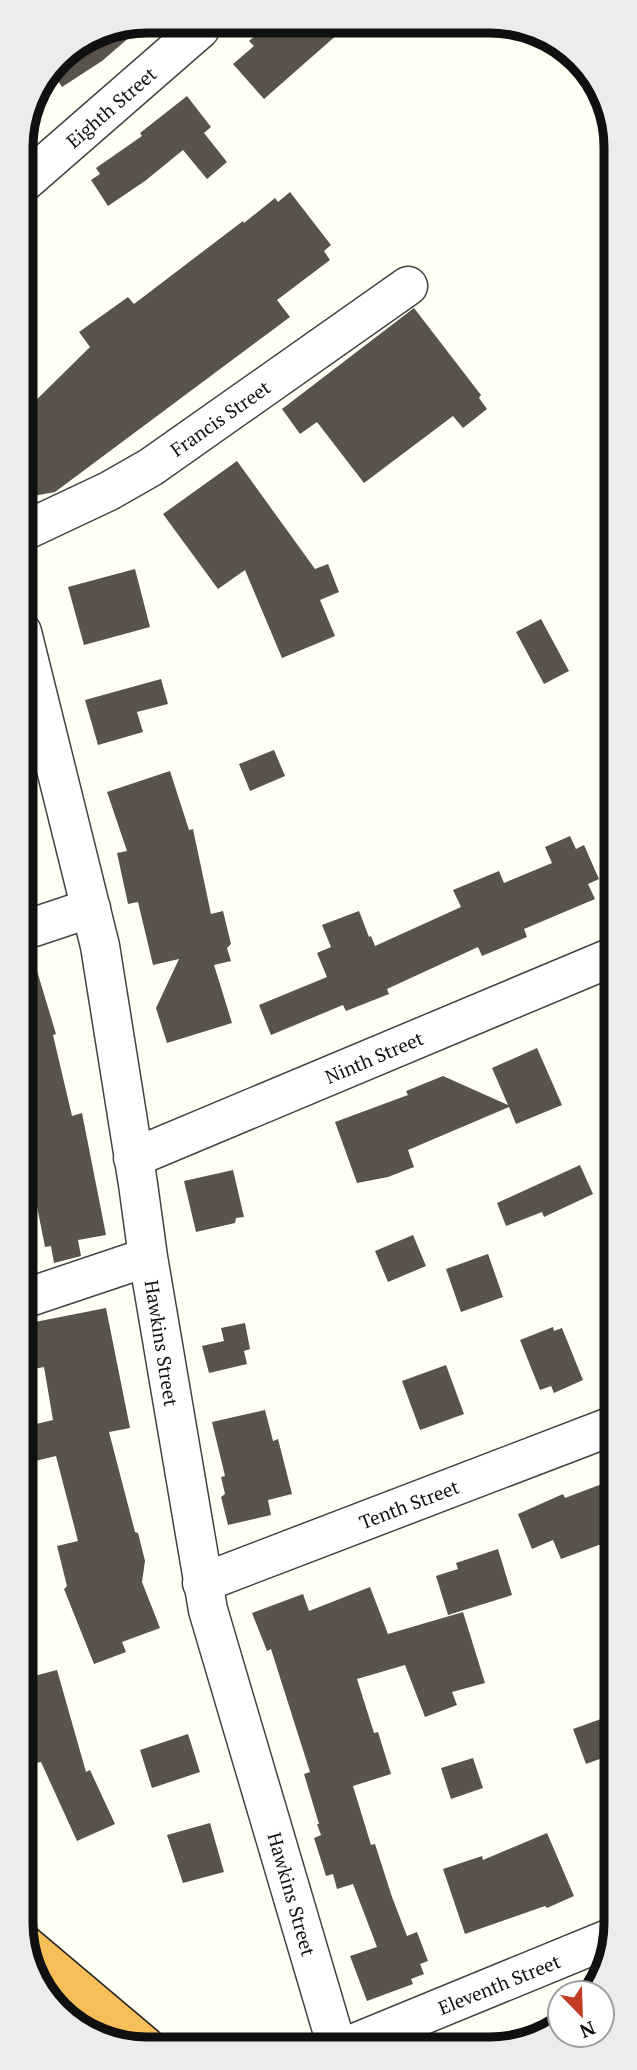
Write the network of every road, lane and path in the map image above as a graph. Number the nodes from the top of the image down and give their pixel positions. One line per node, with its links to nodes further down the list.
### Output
1 (195, 33): 2 (street, Eighth Street)
2 (33, 175)
3 (408, 286): 4 (street, Francis Street)
4 (33, 527)
5 (33, 676): 6 (street, Hawkins Street)
6 (91, 908): 7 (street); 9 (street, Hawkins Street)
7 (33, 927)
8 (604, 961): 9 (street, Ninth Street)
9 (133, 1158): 10 (street, Hawkins Street)
10 (148, 1257): 11 (street); 13 (street, Hawkins Street)
11 (33, 1296)
12 (604, 1429): 13 (street, Tenth Street)
13 (202, 1583): 17 (street, Hawkins Street)
14 (602, 1942): 18 (street, Eleventh Street)
15 (38, 1956): 16 (highway)
16 (133, 2036)
17 (334, 2037)
18 (369, 2037)

